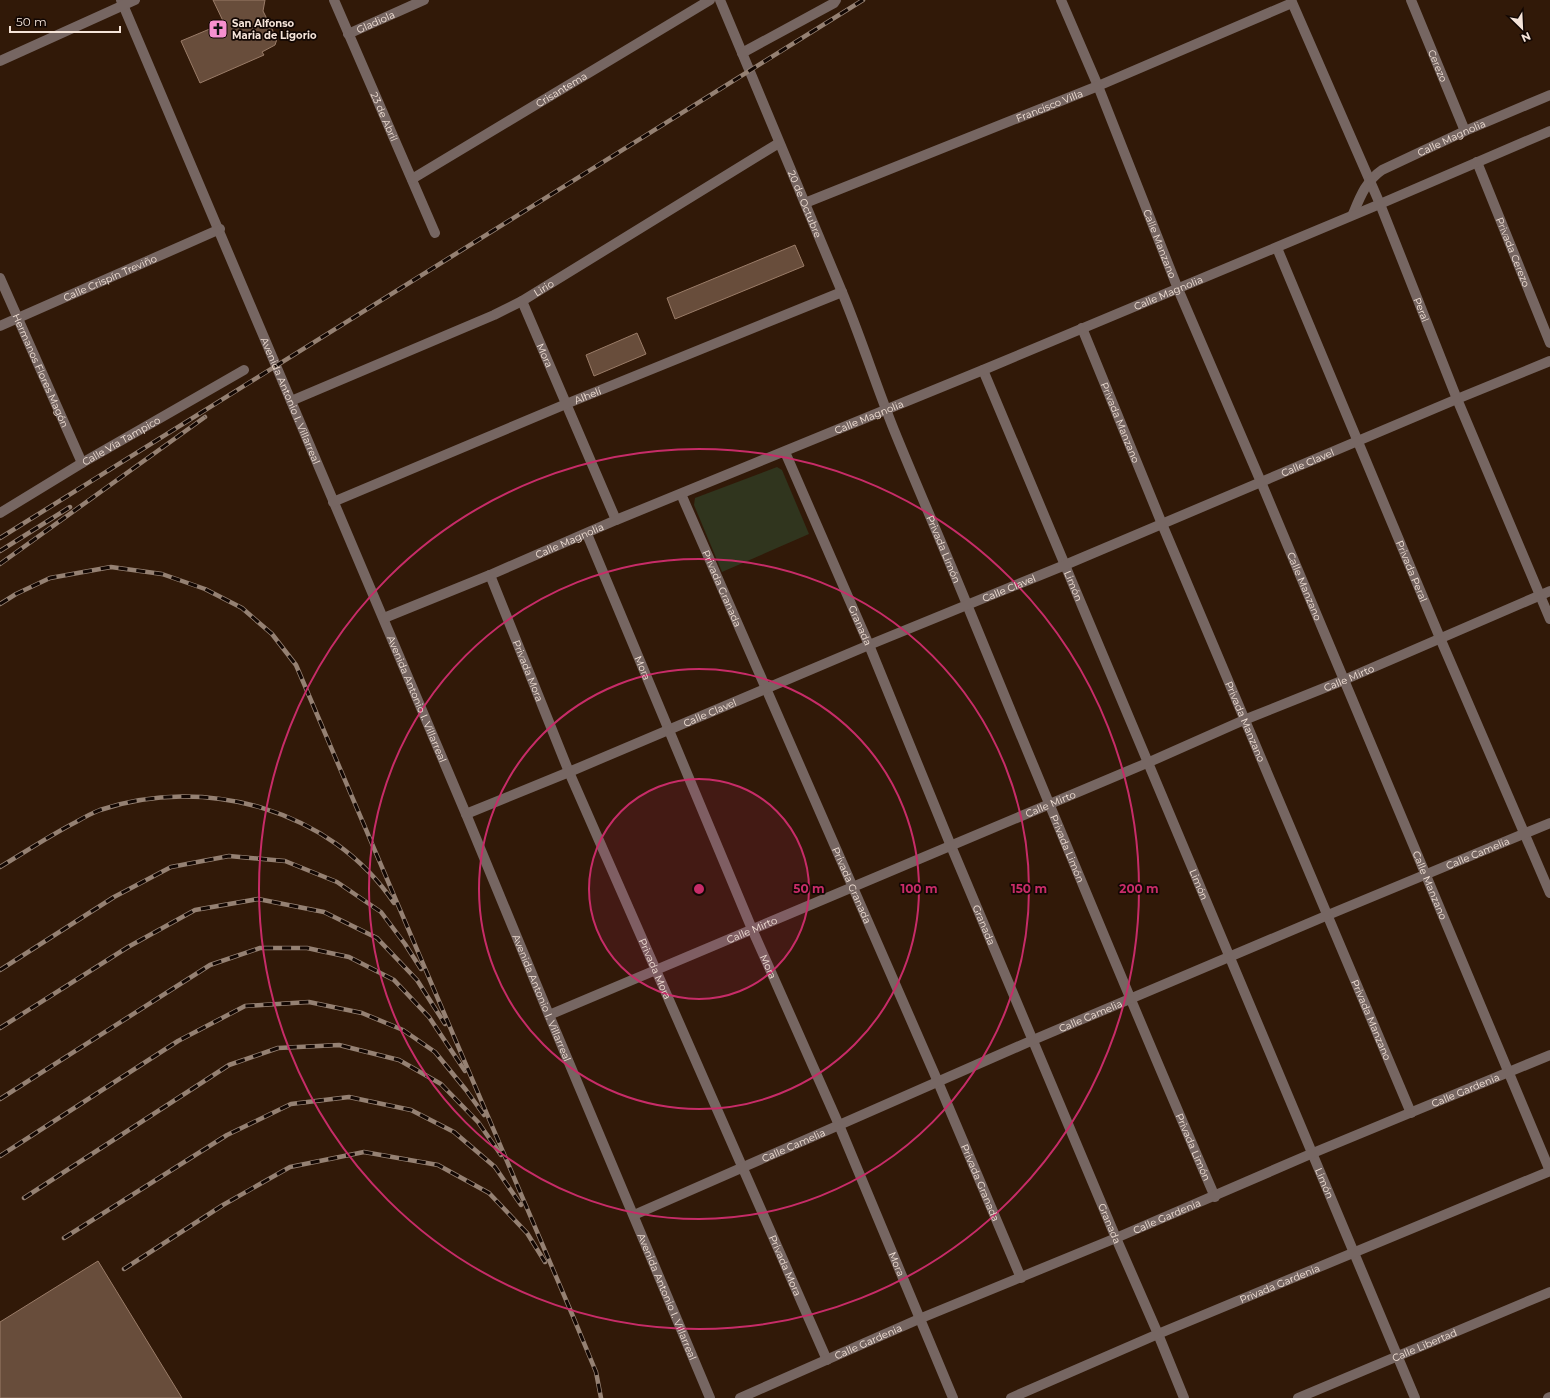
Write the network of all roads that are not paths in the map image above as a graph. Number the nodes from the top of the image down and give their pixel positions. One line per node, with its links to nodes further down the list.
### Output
1 (135, 0): 10 (street)
2 (334, 0): 11 (street, 23 de Abril)
3 (424, 0): 11 (street, Gladiola)
4 (710, 0): 20 (street, Crisantema)
5 (720, 0): 12 (street, 20 de Octubre)
6 (836, 0): 12 (street)
7 (1061, 0): 14 (street, Calle Manzano)
8 (1411, 0): 16 (street, Cerezo)
9 (1292, 2): 14 (street, Francisco Villa); 21 (street, Peral)
10 (122, 3): 13 (street); 25 (street, Avenida Antonio I. Villarreal)
11 (348, 34): 20 (street, 23 de Abril)
12 (742, 53): 18 (street, 20 de Octubre)
13 (0, 61)
14 (1098, 86): 22 (street, Francisco Villa); 29 (street, Calle Manzano)
15 (1550, 95): 16 (street, Calle Magnolia)
16 (1465, 131): 21 (street, Calle Magnolia)
17 (1550, 131): 19 (street, Calle Magnolia)
18 (779, 143): 22 (street, 20 de Octubre); 31 (street, Lirio)
19 (1477, 162): 23 (street, Calle Magnolia); 35 (street, Privada Cerezo)
20 (412, 179): 26 (street, 23 de Abril)
21 (1369, 181): 23 (street, Peral); 24 (street, Calle Magnolia)
22 (805, 204): 30 (street, 20 de Octubre)
23 (1380, 204): 24 (street, Calle Magnolia); 39 (street, Peral)
24 (1353, 214): 27 (street, Calle Magnolia)
25 (220, 229): 32 (street, Calle Crispín Treviño); 40 (street, Avenida Antonio I. Villarreal)
26 (435, 233)
27 (1277, 248): 29 (street, Calle Magnolia); 43 (street, Privada Peral)
28 (0, 278): 32 (street, Hermanos Flores Magón)
29 (1178, 289): 34 (street, Calle Magnolia); 46 (street, Calle Manzano)
30 (842, 292): 41 (street, Alhelí); 42 (street, 20 de Octubre)
31 (522, 301): 40 (street, Lirio); 41 (street, Mora)
32 (18, 319): 33 (street, Calle Crispín Treviño); 45 (street, Hermanos Flores Magón)
33 (0, 326)
34 (1082, 328): 38 (street, Calle Magnolia); 51 (street, Privada Manzano)
35 (1550, 343)
36 (1550, 361): 39 (street, Calle Clavel)
37 (244, 370): 45 (street, Calle Vía Tampico)
38 (984, 370): 42 (street, Calle Magnolia); 53 (street, Limón)
39 (1457, 399): 43 (street, Calle Clavel); 56 (street, Peral)
40 (291, 401): 48 (street, Avenida Antonio I. Villarreal)
41 (566, 404): 48 (street, Alhelí); 50 (street, Mora)
42 (887, 410): 44 (street, Calle Magnolia); 57 (street, Privada Limón)
43 (1357, 441): 46 (street, Calle Clavel); 60 (street, Privada Peral)
44 (785, 452): 47 (street, Calle Magnolia); 61 (street, Granada)
45 (82, 463): 49 (street, Calle Vía Tampico)
46 (1262, 482): 51 (street, Calle Clavel); 62 (street, Calle Manzano)
47 (681, 494): 50 (street, Calle Magnolia); 63 (street, Privada Granada)
48 (333, 502): 58 (street, Avenida Antonio I. Villarreal)
49 (0, 513)
50 (616, 520): 52 (street, Calle Magnolia)
51 (1162, 524): 53 (street, Calle Clavel); 64 (street, Privada Manzano)
52 (587, 534): 54 (street, Calle Magnolia); 65 (street, Mora)
53 (1065, 565): 57 (street, Calle Clavel); 66 (street, Limón)
54 (490, 575): 58 (street, Calle Magnolia); 67 (street, Privada Mora)
55 (1550, 591): 56 (street, Calle Mirto)
56 (1540, 595): 59 (street, Peral); 60 (street, Calle Mirto)
57 (967, 605): 61 (street, Calle Clavel); 68 (street, Privada Limón)
58 (384, 618): 69 (street, Avenida Antonio I. Villarreal)
59 (1550, 619)
60 (1440, 638): 62 (street, Calle Mirto); 71 (street, Privada Peral)
61 (869, 645): 63 (street, Calle Clavel); 72 (street, Granada)
62 (1344, 680): 64 (street, Calle Mirto); 73 (street, Calle Manzano)
63 (766, 689): 65 (street, Calle Clavel); 74 (street, Privada Granada)
64 (1244, 720): 66 (street, Calle Mirto); 76 (street, Privada Manzano)
65 (668, 730): 67 (street, Calle Clavel); 77 (street, Mora)
66 (1148, 763): 68 (street, Calle Mirto); 78 (street, Limón)
67 (569, 772): 69 (street, Calle Clavel); 79 (street, Privada Mora)
68 (1048, 804): 72 (street, Calle Mirto); 80 (street, Privada Limón)
69 (466, 814): 81 (street, Avenida Antonio I. Villarreal)
70 (1550, 823): 71 (street, Calle Camelia)
71 (1525, 834): 73 (street, Calle Camelia); 75 (street, Privada Peral)
72 (951, 846): 74 (street, Calle Mirto); 82 (street, Granada)
73 (1426, 874): 76 (street, Calle Camelia); 84 (street, Calle Manzano)
74 (853, 887): 77 (street, Calle Mirto); 85 (street, Privada Granada)
75 (1550, 893)
76 (1328, 915): 78 (street, Calle Camelia); 86 (street, Privada Manzano)
77 (752, 929): 79 (street, Calle Mirto); 87 (street, Mora)
78 (1231, 957): 80 (street, Calle Camelia); 88 (street, Limón)
79 (656, 970): 81 (street, Calle Mirto); 89 (street, Privada Mora)
80 (1130, 1000): 82 (street, Calle Camelia); 91 (street, Privada Limón)
81 (549, 1015): 92 (street, Avenida Antonio I. Villarreal)
82 (1033, 1040): 85 (street, Calle Camelia); 93 (street, Granada)
83 (1550, 1055): 84 (street, Calle Gardenia)
84 (1509, 1072): 86 (street, Calle Gardenia); 90 (street, Calle Manzano)
85 (938, 1082): 87 (street, Calle Camelia); 95 (street, Privada Granada)
86 (1411, 1113): 88 (street, Calle Gardenia)
87 (839, 1124): 89 (street, Calle Camelia); 97 (street, Mora)
88 (1313, 1153): 91 (street, Calle Gardenia); 94 (street, Limón)
89 (742, 1167): 92 (street, Calle Camelia); 100 (street, Privada Mora)
90 (1550, 1171): 94 (street, Privada Gardenia)
91 (1215, 1197): 93 (street, Calle Gardenia)
92 (634, 1214): 101 (street, Avenida Antonio I. Villarreal)
93 (1116, 1238): 95 (street, Calle Gardenia); 98 (street, Granada)
94 (1355, 1253): 98 (street, Privada Gardenia); 99 (street, Limón)
95 (1021, 1278): 97 (street, Calle Gardenia)
96 (1550, 1292): 99 (street, Calle Libertad)
97 (919, 1319): 100 (street, Calle Gardenia); 103 (street, Mora)
98 (1158, 1334): 104 (street, Privada Gardenia); 105 (street, Granada)
99 (1397, 1356): 106 (street, Calle Libertad); 107 (street, Limón)
100 (827, 1360): 102 (street, Calle Gardenia)
101 (710, 1398)
102 (740, 1398)
103 (953, 1398)
104 (1010, 1398)
105 (1184, 1398)
106 (1298, 1398)
107 (1415, 1398)

